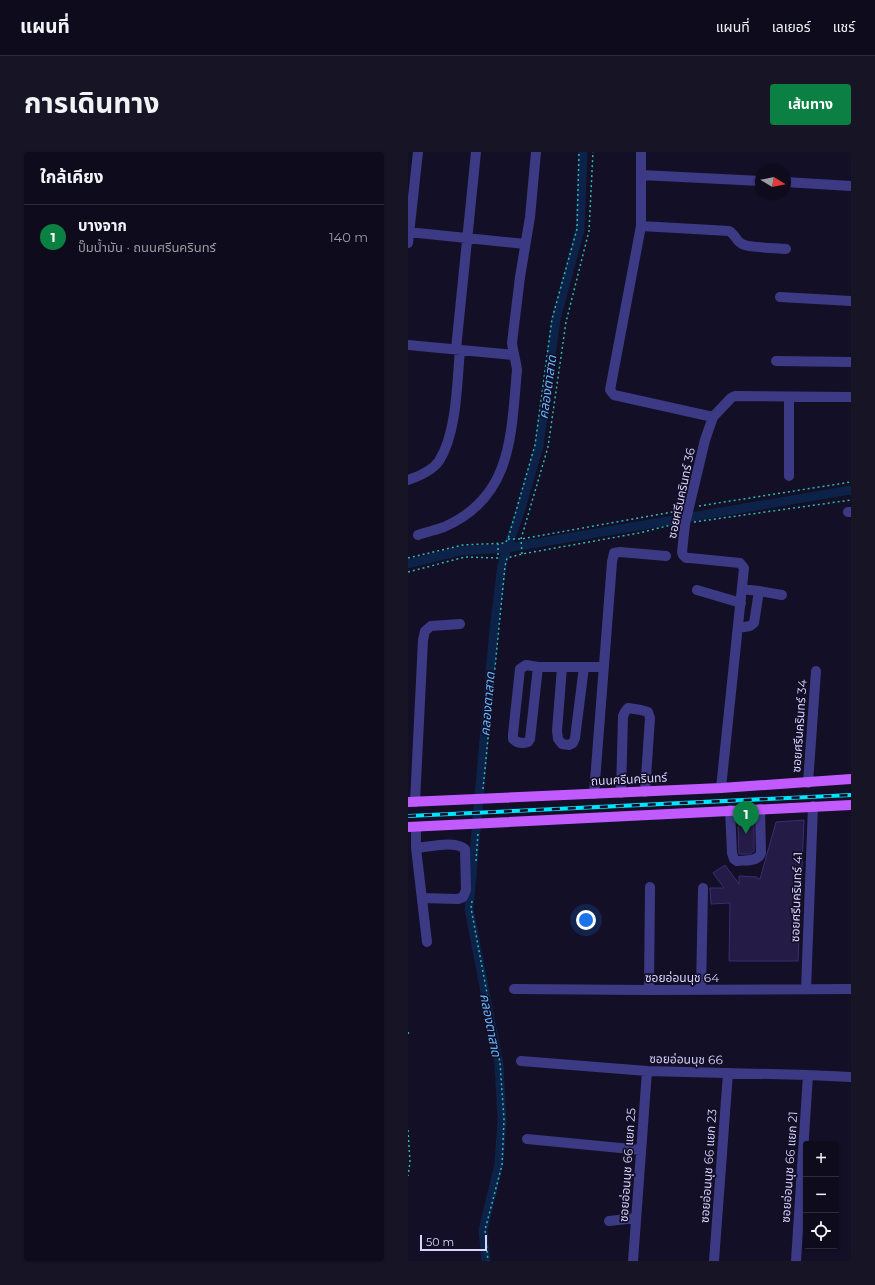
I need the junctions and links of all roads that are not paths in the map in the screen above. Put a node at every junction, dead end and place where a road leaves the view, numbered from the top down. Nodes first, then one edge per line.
1 (418, 152) edge
2 (476, 152) edge
3 (536, 152) edge
4 (641, 152) edge
5 (641, 175) junction
6 (755, 181) edge
7 (791, 182) edge
8 (851, 186) edge
9 (641, 226) junction
10 (409, 232) edge
11 (468, 238) junction
12 (408, 243) edge
13 (525, 244) junction
14 (786, 249) dead end
15 (780, 297) dead end
16 (851, 301) edge
17 (408, 344) edge
18 (458, 349) junction
19 (514, 355) junction
20 (776, 361) dead end
21 (851, 362) edge
22 (789, 397) junction
23 (851, 397) edge
24 (713, 417) junction
25 (788, 476) dead end
26 (408, 480) edge
27 (418, 535) dead end
28 (666, 556) dead end
29 (742, 589) junction
30 (697, 590) dead end
31 (759, 591) junction
32 (782, 595) dead end
33 (741, 603) junction
34 (460, 624) dead end
35 (738, 628) junction
36 (538, 667) junction
37 (562, 667) junction
38 (584, 667) junction
39 (604, 667) junction
40 (816, 671) dead end
41 (851, 780) edge
42 (808, 783) junction
43 (721, 788) junction
44 (645, 792) junction
45 (621, 793) junction
46 (594, 794) junction
47 (412, 802) edge
48 (851, 805) edge
49 (813, 806) junction
50 (760, 809) junction
51 (730, 810) junction
52 (412, 827) edge
53 (416, 848) junction
54 (650, 887) dead end
55 (703, 888) dead end
56 (422, 898) junction
57 (426, 942) dead end
58 (514, 989) dead end
59 (806, 989) junction
60 (851, 989) edge
61 (649, 990) junction
62 (702, 990) junction
63 (521, 1061) dead end
64 (647, 1071) junction
65 (728, 1073) junction
66 (808, 1075) junction
67 (851, 1077) edge
68 (527, 1139) dead end
69 (641, 1150) junction
70 (636, 1218) junction
71 (609, 1221) dead end
72 (633, 1261) edge
73 (714, 1261) edge
74 (796, 1261) edge

1 - 10 street
2 - 11 street
3 - 13 street
4 - 5 street
5 - 6 street
5 - 9 street
7 - 8 street
9 - 14 street
9 - 24 street
10 - 11 street
10 - 12 street
11 - 13 street
11 - 18 street
13 - 19 street
15 - 16 street
17 - 18 street
18 - 19 street
18 - 26 street
19 - 27 street
20 - 21 street
22 - 23 street, ซอยศรีนครินทร์ 36
22 - 24 street, ซอยศรีนครินทร์ 36
22 - 25 street
24 - 29 street, ซอยศรีนครินทร์ 36
28 - 39 street
29 - 31 street
29 - 33 street, ซอยศรีนครินทร์ 36
30 - 33 street
31 - 32 street
31 - 35 street
33 - 35 street, ซอยศรีนครินทร์ 36
34 - 47 street
35 - 43 street, ซอยศรีนครินทร์ 36
36 - 36 street
36 - 37 street
37 - 38 street
37 - 38 street
38 - 39 street
39 - 46 street
40 - 42 street, ซอยศรีนครินทร์ 34
41 - 42 main road, ถนนศรีนครินทร์
42 - 43 main road, ถนนศรีนครินทร์
43 - 44 main road, ถนนศรีนครินทร์
44 - 45 main road, ถนนศรีนครินทร์
44 - 45 street
45 - 46 main road, ถนนศรีนครินทร์
46 - 47 main road, ถนนศรีนครินทร์
48 - 49 main road
49 - 50 main road
49 - 59 street, ซอยศรีนครินทร์ 41
50 - 51 main road
50 - 51 street
51 - 52 main road
52 - 53 street
53 - 56 street
53 - 56 street
54 - 61 street
55 - 62 street
56 - 57 street
58 - 61 street, ซอยอ่อนนุช 64
59 - 60 street, ซอยอ่อนนุช 64
59 - 62 street, ซอยอ่อนนุช 64
61 - 62 street, ซอยอ่อนนุช 64
63 - 64 street, ซอยอ่อนนุช 66
64 - 65 street, ซอยอ่อนนุช 66
64 - 69 street, ซอยอ่อนนุช 66 แยก 25
65 - 66 street, ซอยอ่อนนุช 66
65 - 73 street, ซอยอ่อนนุช 66 แยก 23
66 - 67 street, ซอยอ่อนนุช 66
66 - 74 street, ซอยอ่อนนุช 66 แยก 21
68 - 69 street
69 - 70 street, ซอยอ่อนนุช 66 แยก 25
70 - 71 street
70 - 72 street, ซอยอ่อนนุช 66 แยก 25

